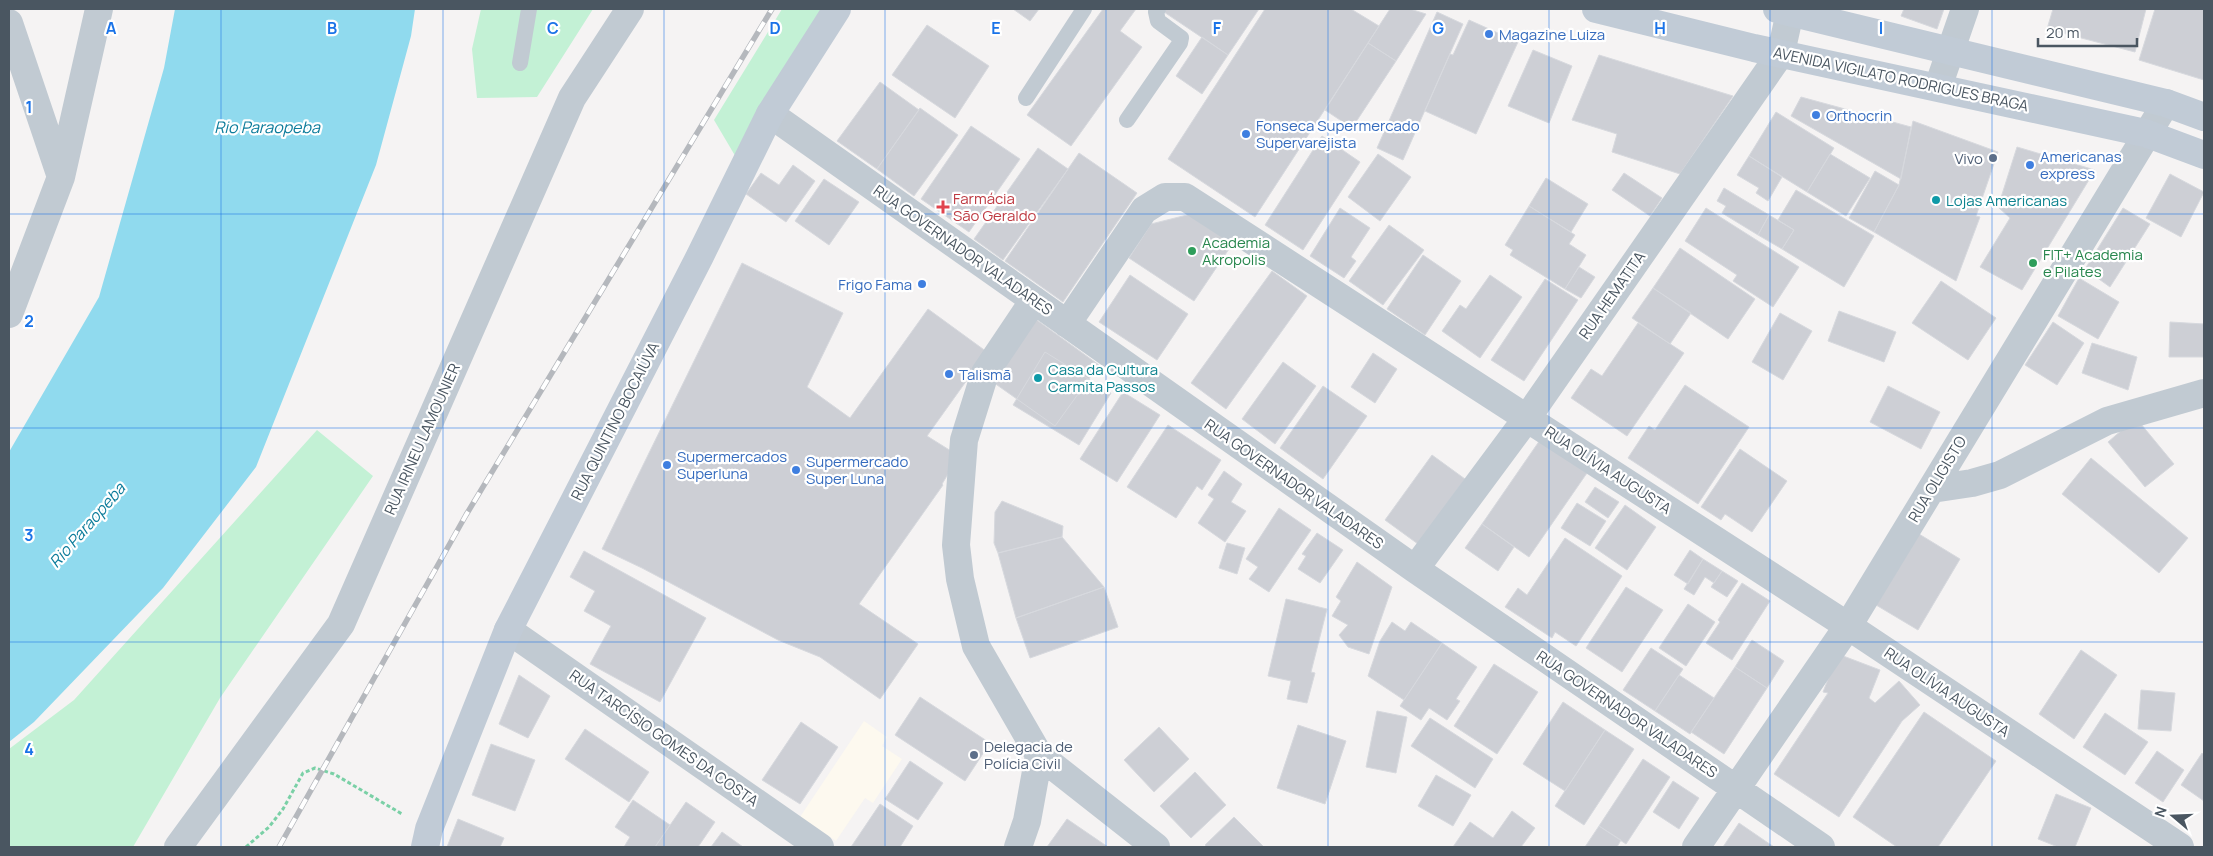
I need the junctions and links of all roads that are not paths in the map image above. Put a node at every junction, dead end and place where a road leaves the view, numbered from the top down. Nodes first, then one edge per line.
1 (99, 9) edge
2 (529, 9) edge
3 (630, 9) edge
4 (836, 9) edge
5 (1084, 9) edge
6 (1158, 9) edge
7 (1596, 9) edge
8 (1965, 9) edge
9 (1783, 10) edge
10 (9, 23) edge
11 (1949, 50) junction
12 (1781, 53) junction
13 (520, 63) dead end
14 (1938, 88) junction
15 (1026, 98) dead end
16 (2166, 103) junction
17 (770, 114) junction
18 (2204, 117) edge
19 (1128, 120) dead end
20 (2145, 133) junction
21 (2204, 155) edge
22 (61, 178) junction
23 (1034, 300) junction
24 (9, 314) edge
25 (1067, 324) junction
26 (2204, 393) edge
27 (1527, 418) junction
28 (1932, 489) junction
29 (1415, 569) junction
30 (1848, 626) junction
31 (508, 630) junction
32 (1039, 754) junction
33 (1736, 790) junction
34 (178, 847) edge
35 (425, 847) edge
36 (820, 847) edge
37 (1018, 847) edge
38 (1156, 847) edge
39 (1696, 847) edge
40 (1821, 847) edge
41 (2180, 847) edge

1 - 22 street
2 - 13 lane
3 - 34 street, RUA IRINEU LAMOUNIER
4 - 17 street, RUA QUINTINO BOCAIÚVA
5 - 15 lane
6 - 19 lane
7 - 12 street, AVENIDA VIGILATO RODRIGUES BRAGA
8 - 11 street
9 - 11 street
9 - 12 street, RUA HEMATITA
10 - 22 street
11 - 14 street
11 - 16 street
12 - 14 street, AVENIDA VIGILATO RODRIGUES BRAGA
12 - 27 street, RUA HEMATITA
14 - 20 street, AVENIDA VIGILATO RODRIGUES BRAGA
16 - 18 street
16 - 20 street, RUA OLIGISTO
17 - 23 street, RUA GOVERNADOR VALADARES
17 - 31 street, RUA QUINTINO BOCAIÚVA
20 - 21 street, AVENIDA VIGILATO RODRIGUES BRAGA
20 - 28 street, RUA OLIGISTO
22 - 24 street
23 - 25 street, RUA GOVERNADOR VALADARES
23 - 32 street
25 - 27 street, RUA OLÍVIA AUGUSTA
25 - 29 street, RUA GOVERNADOR VALADARES
26 - 28 street
27 - 29 street, RUA HEMATITA
27 - 30 street, RUA OLÍVIA AUGUSTA
28 - 30 street, RUA OLIGISTO
29 - 33 street, RUA GOVERNADOR VALADARES
30 - 33 street, RUA OLIGISTO
30 - 41 street, RUA OLÍVIA AUGUSTA
31 - 35 street, RUA QUINTINO BOCAIÚVA
31 - 36 street, RUA TARCÍSIO GOMES DA COSTA
32 - 37 street
32 - 38 street
33 - 39 street, RUA OLIGISTO
33 - 40 street, RUA GOVERNADOR VALADARES

